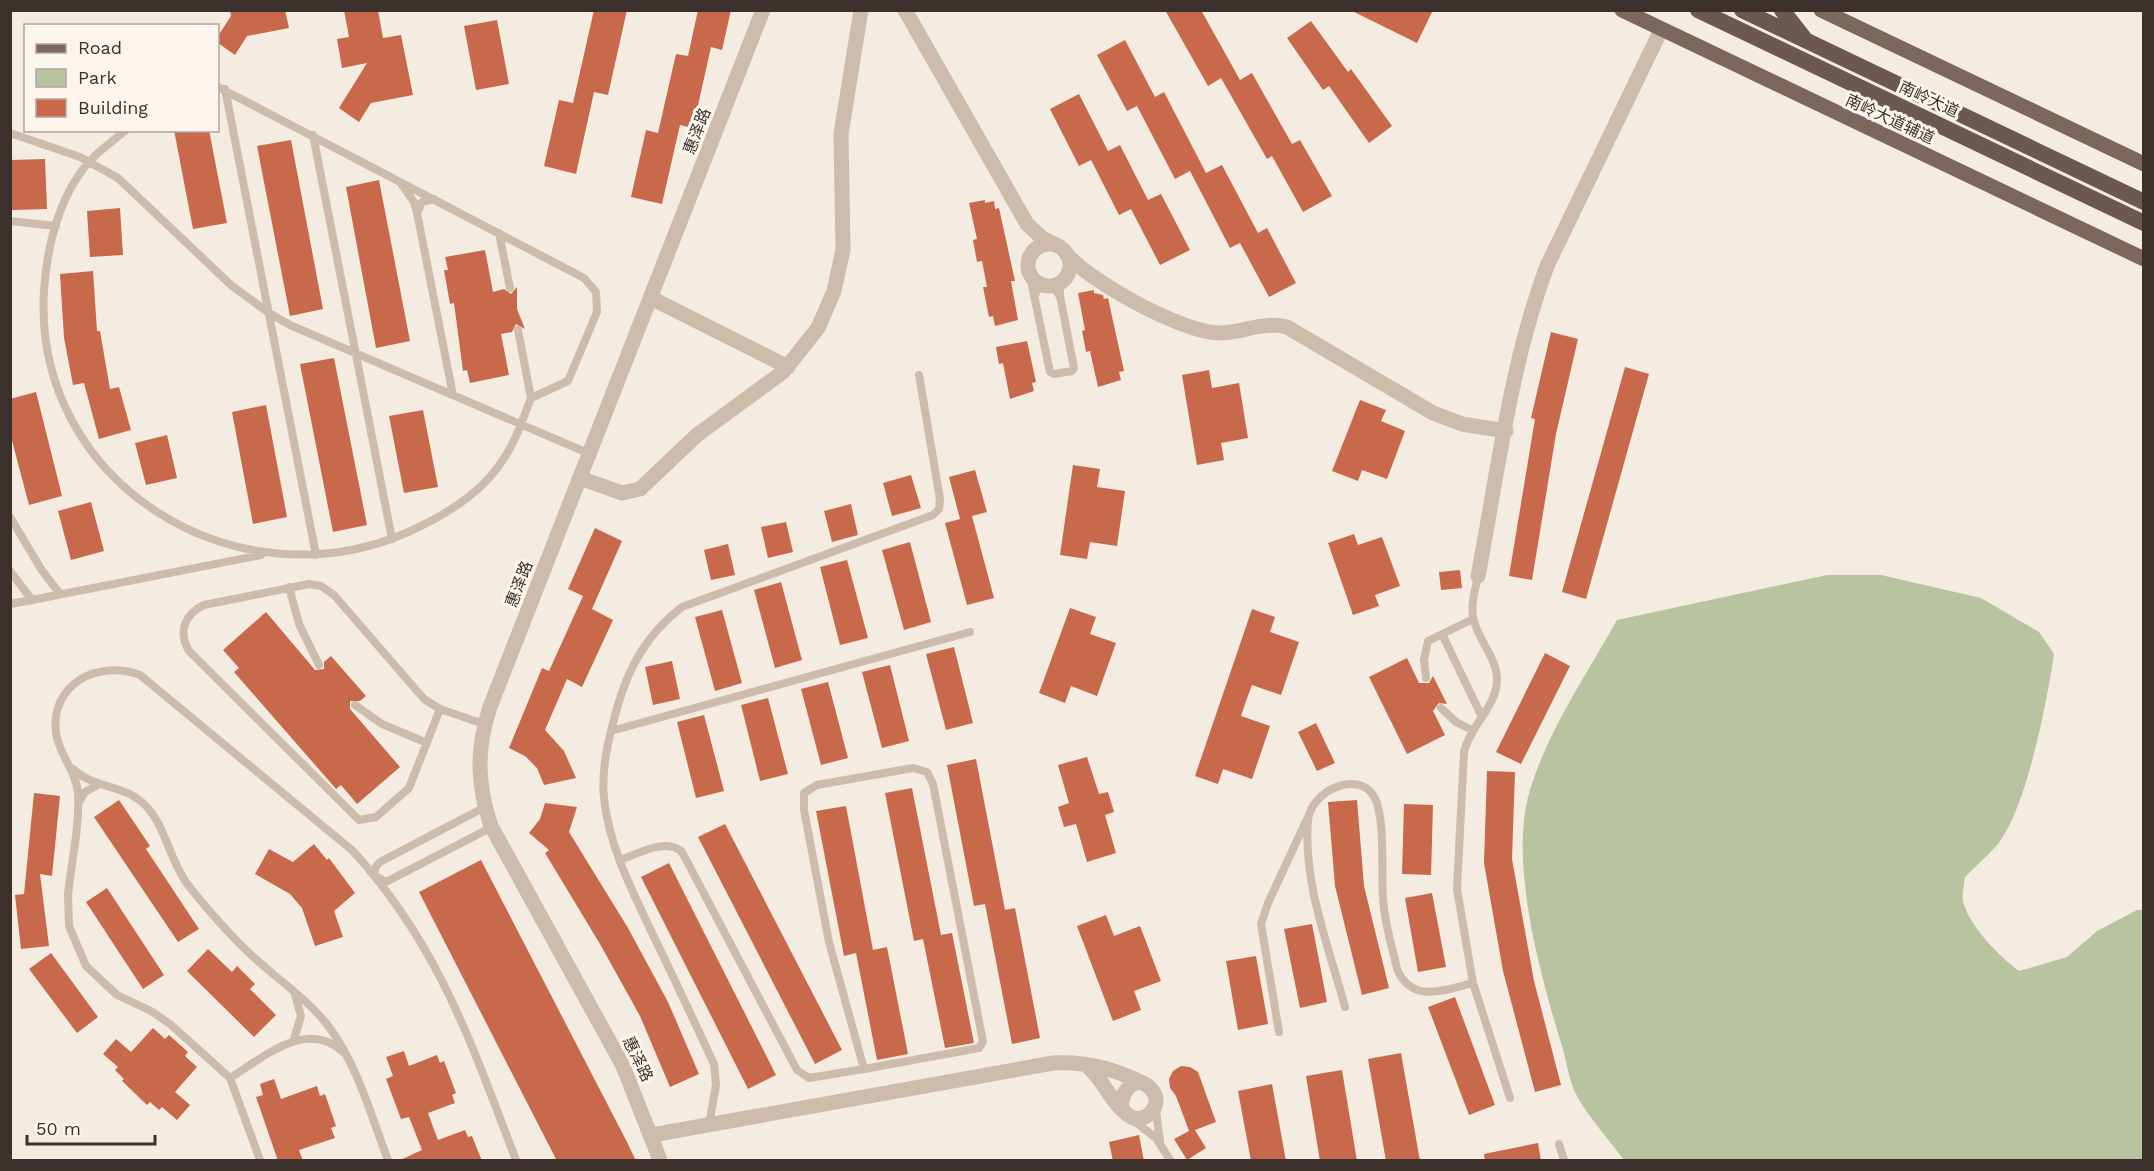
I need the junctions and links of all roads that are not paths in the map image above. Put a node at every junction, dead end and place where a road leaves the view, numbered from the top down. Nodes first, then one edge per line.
1 (763, 10) edge
2 (861, 10) edge
3 (905, 10) edge
4 (1622, 10) edge
5 (1698, 10) edge
6 (1742, 10) edge
7 (1782, 10) edge
8 (1821, 10) edge
9 (1661, 30) junction
10 (1807, 41) junction
11 (221, 88) edge
12 (124, 132) edge
13 (10, 133) edge
14 (314, 135) junction
15 (90, 160) junction
16 (2144, 164) edge
17 (394, 178) junction
18 (434, 199) junction
19 (2144, 202) edge
20 (417, 213) junction
21 (10, 221) edge
22 (2144, 223) edge
23 (1027, 224) junction
24 (56, 226) junction
25 (499, 234) junction
26 (1063, 250) junction
27 (2144, 260) edge
28 (1029, 265) junction
29 (1090, 276) junction
30 (1065, 278) junction
31 (1047, 286) junction
32 (510, 288) dead end
33 (1060, 296) junction
34 (651, 297) junction
35 (1035, 298) junction
36 (268, 313) junction
37 (518, 330) dead end
38 (356, 354) junction
39 (788, 367) junction
40 (919, 375) dead end
41 (453, 395) junction
42 (531, 398) junction
43 (520, 424) junction
44 (1506, 431) junction
45 (590, 454) junction
46 (580, 478) junction
47 (10, 517) edge
48 (392, 539) junction
49 (230, 546) junction
50 (290, 555) junction
51 (316, 555) junction
52 (229, 560) junction
53 (10, 570) edge
54 (1478, 576) joint
55 (289, 587) junction
56 (60, 594) junction
57 (32, 600) junction
58 (10, 604) edge
59 (1473, 619) junction
60 (970, 632) dead end
61 (1442, 634) junction
62 (320, 665) dead end
63 (1426, 678) dead end
64 (355, 705) dead end
65 (1441, 708) dead end
66 (440, 709) junction
67 (1481, 715) junction
68 (484, 724) junction
69 (1472, 730) junction
70 (611, 731) junction
71 (427, 743) junction
72 (68, 764) junction
73 (99, 785) junction
74 (78, 803) junction
75 (485, 807) junction
76 (1308, 818) junction
77 (492, 827) junction
78 (360, 858) junction
79 (620, 861) junction
80 (380, 862) junction
81 (378, 879) junction
82 (391, 880) junction
83 (388, 893) junction
84 (1473, 983) junction
85 (292, 990) junction
86 (1345, 1007) dead end
87 (1279, 1032) dead end
88 (294, 1039) junction
89 (347, 1056) junction
90 (1086, 1065) junction
91 (864, 1069) junction
92 (230, 1078) junction
93 (1143, 1083) junction
94 (1510, 1098) dead end
95 (1156, 1099) junction
96 (1125, 1112) junction
97 (709, 1125) junction
98 (652, 1135) junction
99 (1559, 1144) dead end
100 (1163, 1149) junction
101 (1170, 1160) edge
102 (260, 1161) edge
103 (388, 1161) edge
104 (516, 1161) edge
105 (660, 1161) edge
106 (1564, 1161) edge

1 - 34 street, 惠泽路
2 - 39 street
3 - 23 street
4 - 9 main road, 南岭大道辅道
5 - 22 highway, 南岭大道
6 - 10 highway, 南岭大道
7 - 10 highway
8 - 16 main road
9 - 27 main road, 南岭大道辅道
9 - 44 street
10 - 19 highway, 南岭大道
11 - 14 lane
11 - 36 lane
12 - 15 lane
13 - 15 lane
14 - 17 lane
14 - 38 lane
15 - 24 lane
15 - 36 lane
17 - 18 lane
17 - 20 lane
18 - 20 lane
18 - 25 lane
20 - 41 lane
21 - 24 lane
23 - 26 street
23 - 28 street
24 - 49 lane
25 - 32 lane
25 - 42 lane
26 - 28 street
26 - 29 street
26 - 30 street
28 - 31 street
28 - 35 lane
29 - 30 street
29 - 44 street
30 - 31 street
30 - 33 lane
31 - 33 lane
31 - 35 lane
33 - 35 lane
34 - 39 street
34 - 45 street, 惠泽路
36 - 38 lane
36 - 51 lane
37 - 42 lane
38 - 41 lane
38 - 48 lane
39 - 46 street
40 - 70 lane
41 - 43 lane
42 - 43 lane
43 - 45 lane
43 - 48 lane
44 - 54 street
45 - 46 street, 惠泽路
46 - 68 street, 惠泽路
47 - 56 lane
48 - 51 lane
49 - 50 lane
49 - 52 lane
50 - 51 lane
50 - 52 lane
52 - 56 lane
53 - 57 lane
54 - 59 lane
55 - 62 lane
55 - 66 lane
55 - 71 lane
56 - 57 lane
57 - 58 lane
59 - 61 lane
59 - 67 lane
60 - 70 lane
61 - 63 lane
61 - 67 lane
64 - 71 lane
65 - 69 lane
66 - 68 lane
66 - 71 lane
67 - 69 lane
68 - 75 street, 惠泽路
69 - 84 lane
70 - 79 lane
72 - 73 lane
72 - 74 lane
72 - 78 lane
73 - 74 lane
73 - 85 lane
74 - 92 lane
75 - 77 street, 惠泽路
75 - 80 lane
76 - 84 lane
76 - 86 lane
76 - 87 lane
77 - 82 lane
77 - 98 street, 惠泽路
78 - 80 lane
78 - 81 lane
79 - 91 lane
79 - 97 lane
80 - 81 lane
81 - 82 lane
81 - 83 lane
82 - 83 lane
83 - 104 lane
84 - 94 lane
85 - 88 lane
85 - 89 lane
88 - 89 lane
88 - 92 lane
89 - 103 lane
90 - 93 street
90 - 96 street
90 - 97 street
91 - 91 lane
92 - 102 lane
93 - 95 street
93 - 96 street
95 - 96 street
95 - 100 lane
96 - 100 lane
97 - 98 street
98 - 105 street, 惠泽路
99 - 106 lane
100 - 101 lane

